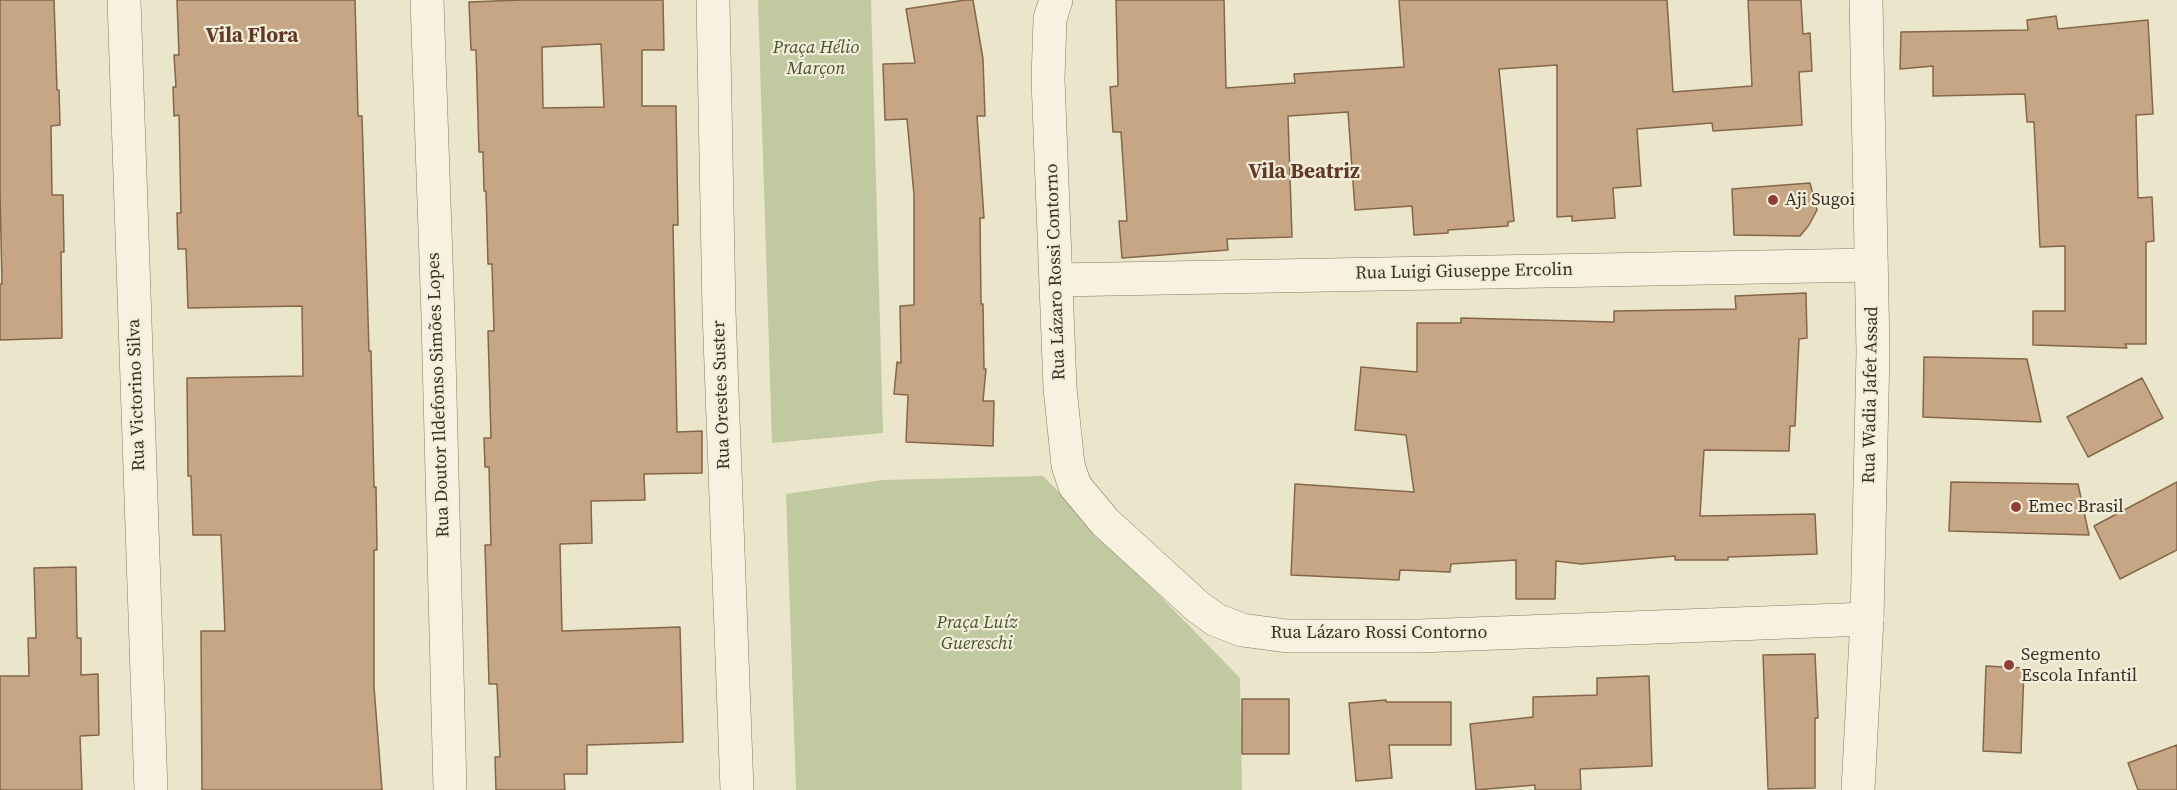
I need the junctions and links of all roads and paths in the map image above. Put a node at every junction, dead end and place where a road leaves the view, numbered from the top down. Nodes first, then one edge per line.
1 (124, 0) edge
2 (427, 0) edge
3 (713, 0) edge
4 (1056, 0) edge
5 (1866, 0) edge
6 (1871, 265) junction
7 (1057, 280) junction
8 (1867, 619) junction
9 (151, 790) edge
10 (450, 790) edge
11 (737, 790) edge
12 (1858, 790) edge

1 - 9 street, Rua Victorino Silva
2 - 10 street, Rua Doutor Ildefonso Simões Lopes
3 - 11 street, Rua Orestes Suster
4 - 7 street, Rua Lázaro Rossi Contorno
5 - 6 street, Rua Wadia Jafet Assad
6 - 7 street, Rua Luigi Giuseppe Ercolin
6 - 8 street, Rua Wadia Jafet Assad
7 - 8 street, Rua Lázaro Rossi Contorno
8 - 12 street, Rua Wadia Jafet Assad

